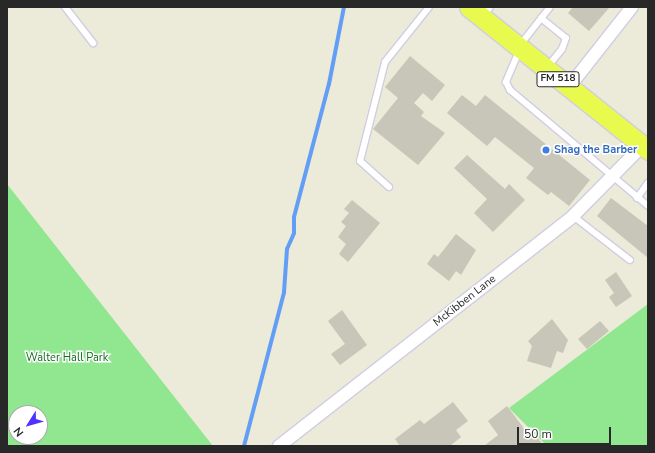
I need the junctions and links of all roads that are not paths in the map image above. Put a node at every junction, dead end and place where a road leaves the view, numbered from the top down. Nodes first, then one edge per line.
1 (65, 7) edge
2 (429, 7) edge
3 (550, 7) edge
4 (632, 7) edge
5 (481, 11) edge
6 (541, 18) junction
7 (93, 43) dead end
8 (519, 48) junction
9 (546, 69) junction
10 (569, 87) junction
11 (645, 148) edge
12 (612, 177) junction
13 (648, 183) edge
14 (388, 186) dead end
15 (637, 198) junction
16 (648, 206) edge
17 (573, 216) junction
18 (630, 260) dead end
19 (279, 446) edge

1 - 7 lane
2 - 14 lane
3 - 6 lane
4 - 10 street
5 - 8 main road, FM 518
6 - 8 lane
6 - 9 lane
8 - 9 main road, FM 518
8 - 12 lane
9 - 10 main road, FM 518
10 - 11 main road, FM 518
11 - 12 street, McKibben Lane
12 - 15 lane
12 - 17 street, McKibben Lane
13 - 15 lane
15 - 16 lane
17 - 18 lane
17 - 19 street, McKibben Lane

